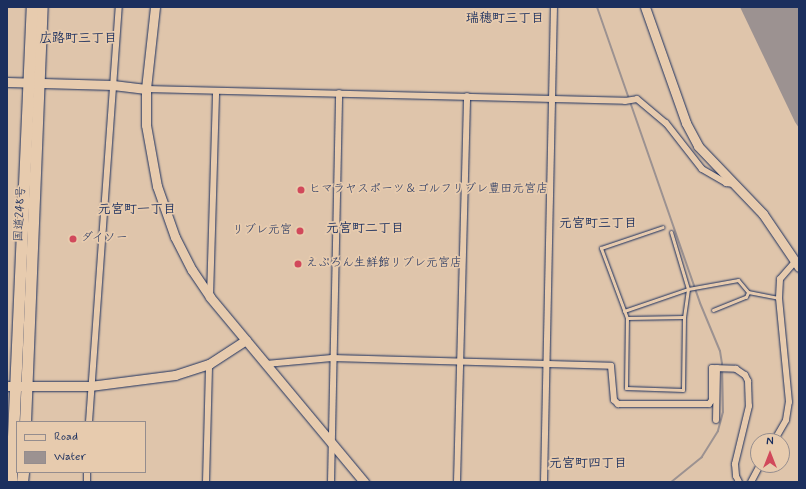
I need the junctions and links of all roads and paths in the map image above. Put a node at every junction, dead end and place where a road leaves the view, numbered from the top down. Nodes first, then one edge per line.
1 (32, 7) edge
2 (42, 7) edge
3 (119, 7) edge
4 (155, 7) edge
5 (554, 7) edge
6 (645, 7) edge
7 (7, 82) edge
8 (34, 82) junction
9 (113, 85) junction
10 (146, 89) junction
11 (216, 92) junction
12 (339, 93) junction
13 (467, 96) junction
14 (552, 98) junction
15 (734, 184) junction
16 (663, 228) dead end
17 (671, 232) dead end
18 (797, 264) edge
19 (688, 289) junction
20 (748, 292) junction
21 (210, 297) junction
22 (779, 298) junction
23 (713, 310) dead end
24 (624, 311) junction
25 (684, 317) junction
26 (627, 318) junction
27 (246, 340) junction
28 (332, 358) junction
29 (460, 361) junction
30 (209, 364) junction
31 (266, 364) junction
32 (546, 364) junction
33 (717, 368) junction
34 (11, 386) edge
35 (26, 386) junction
36 (90, 386) junction
37 (716, 420) dead end
38 (25, 421) edge
39 (89, 421) edge
40 (779, 433) edge
41 (331, 443) junction
42 (756, 473) edge
43 (11, 482) edge
44 (206, 482) edge
45 (331, 482) edge
46 (364, 482) edge
47 (457, 482) edge
48 (544, 482) edge
49 (739, 482) edge
50 (751, 482) edge

1 - 8 highway, 国道248号
2 - 8 highway, 国道248号
3 - 9 street
4 - 10 street
5 - 14 street
6 - 15 street
7 - 8 street
8 - 9 street
8 - 34 highway, 国道248号
8 - 35 highway, 国道248号
9 - 10 street
9 - 36 street
10 - 11 street
10 - 21 street
11 - 12 street
11 - 21 street
12 - 13 street
12 - 28 street
13 - 14 street
13 - 29 street
14 - 15 street
14 - 32 street
15 - 18 street
16 - 24 lane
17 - 19 lane
18 - 22 street
19 - 20 lane
19 - 24 lane
19 - 25 lane
20 - 22 lane
20 - 23 lane
21 - 27 street
22 - 40 street
24 - 26 lane
25 - 26 lane
25 - 26 lane
27 - 30 street
27 - 31 street
28 - 29 street
28 - 31 street
28 - 41 street
29 - 32 street
29 - 47 street
30 - 36 street
30 - 44 street
31 - 41 street
32 - 33 street
32 - 48 street
33 - 37 street
33 - 49 street
34 - 35 street
34 - 43 highway, 国道248号
35 - 36 street
35 - 38 highway, 国道248号
36 - 39 street
41 - 45 street
41 - 46 street
42 - 50 street

